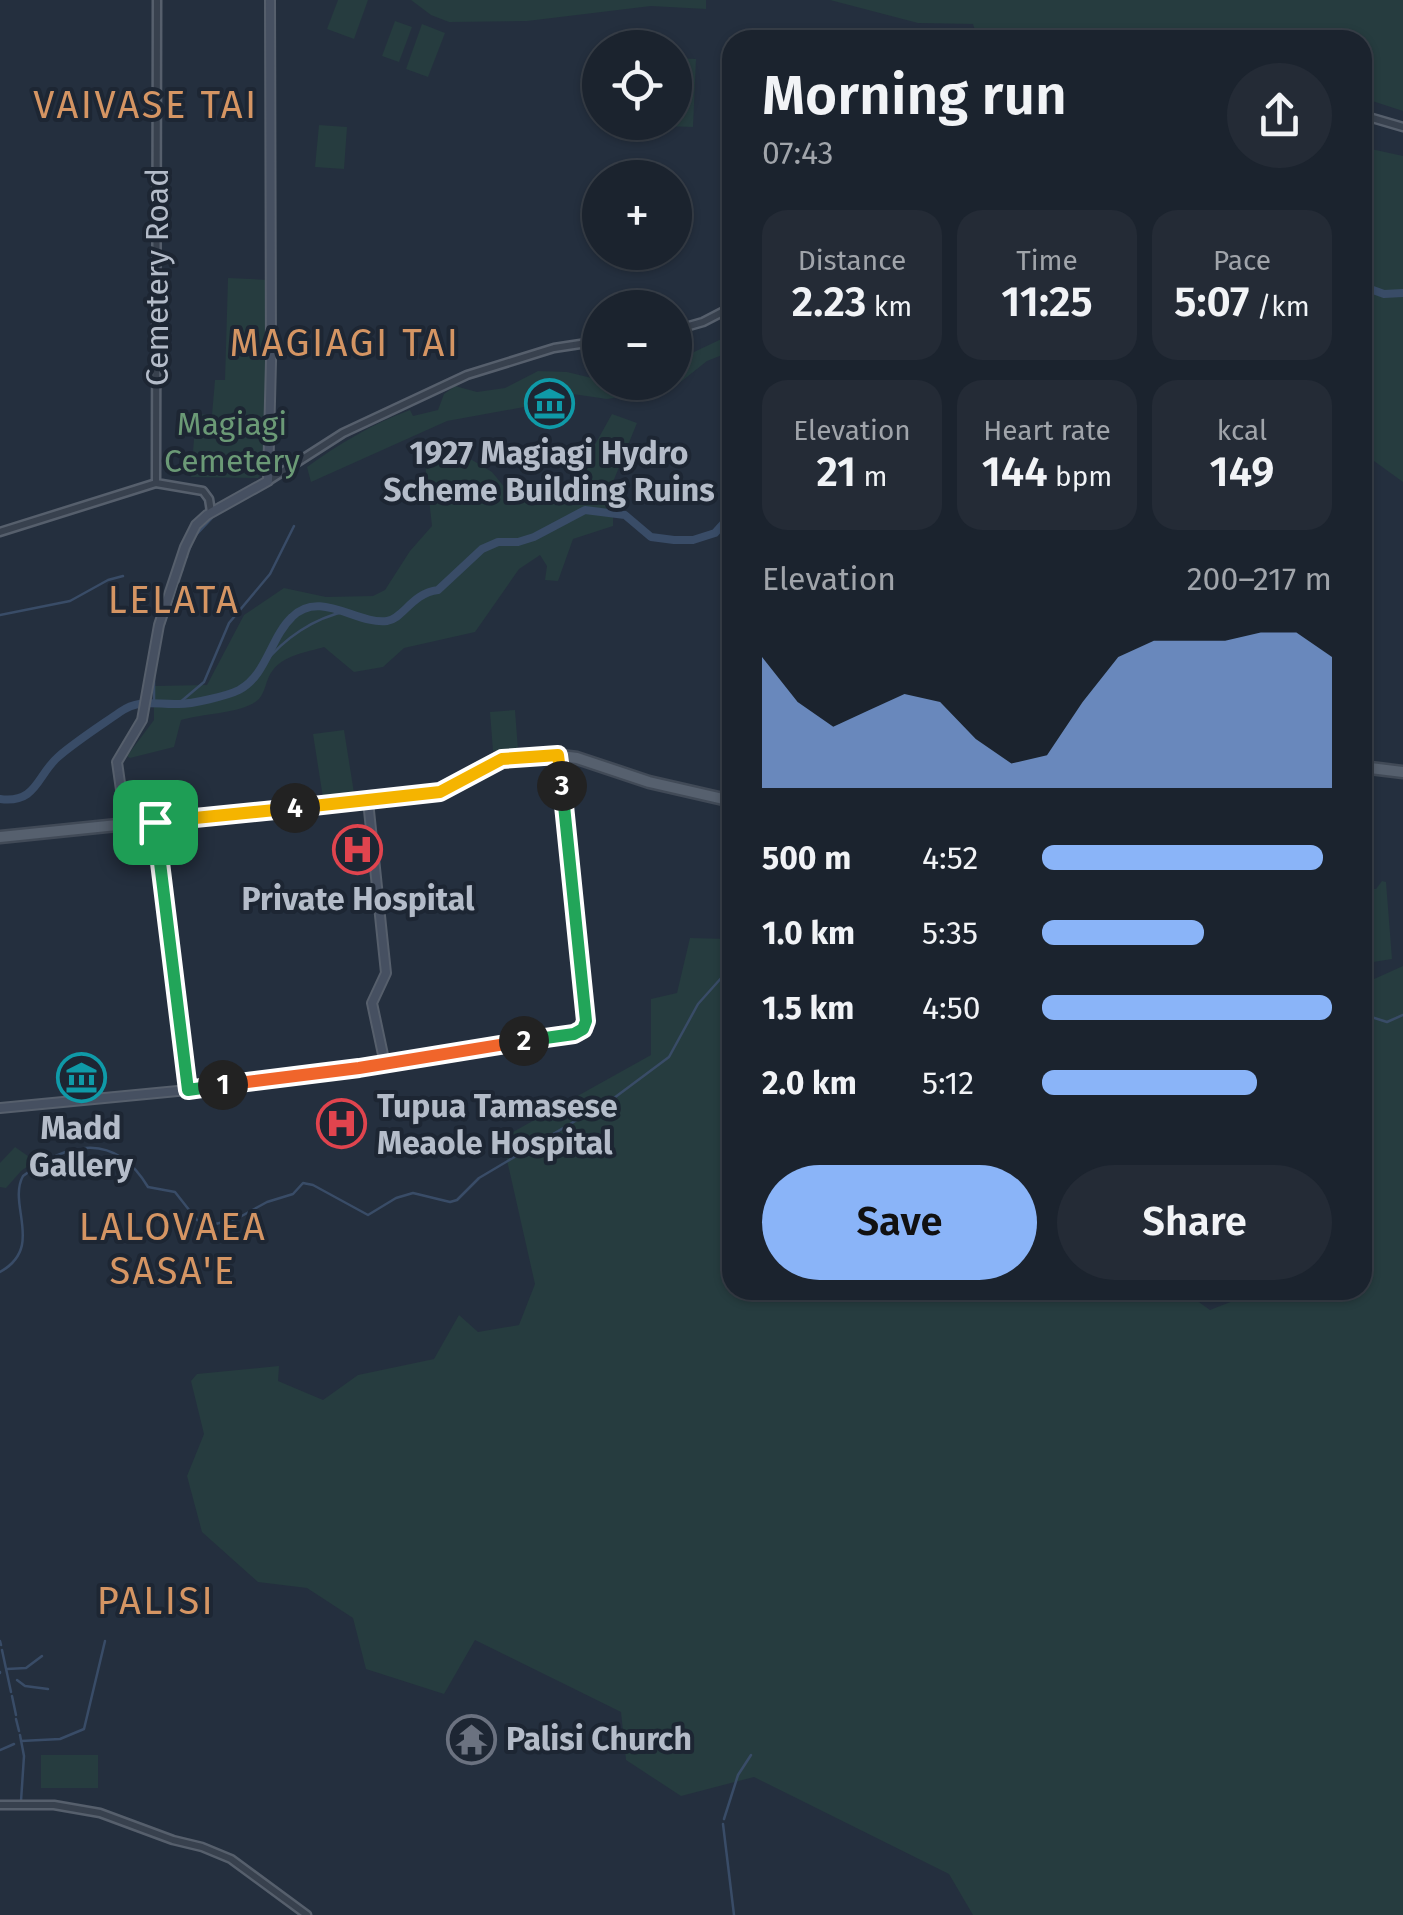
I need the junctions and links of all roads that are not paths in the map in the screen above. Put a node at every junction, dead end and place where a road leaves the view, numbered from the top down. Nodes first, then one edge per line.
1 (158, 0) edge
2 (270, 0) edge
3 (1372, 118) edge
4 (1403, 126) edge
5 (722, 312) edge
6 (692, 325) edge
7 (582, 344) edge
8 (268, 480) junction
9 (156, 483) junction
10 (211, 512) junction
11 (0, 532) edge
12 (558, 755) junction
13 (1372, 766) edge
14 (1403, 772) edge
15 (722, 798) edge
16 (368, 801) junction
17 (155, 822) junction
18 (126, 825) junction
19 (0, 837) edge
20 (384, 1064) junction
21 (188, 1090) junction
22 (0, 1108) edge
23 (0, 1805) edge
24 (307, 1915) edge

1 - 9 street, Cemetery Road
2 - 8 main road
3 - 4 street
5 - 6 street
7 - 8 street
8 - 10 main road
9 - 10 street
9 - 11 street
10 - 18 main road
12 - 15 main road
12 - 16 main road
12 - 20 main road
13 - 14 main road
16 - 17 main road
16 - 20 main road
17 - 18 main road
17 - 21 main road
18 - 19 main road
20 - 21 main road
21 - 22 main road
23 - 24 street

